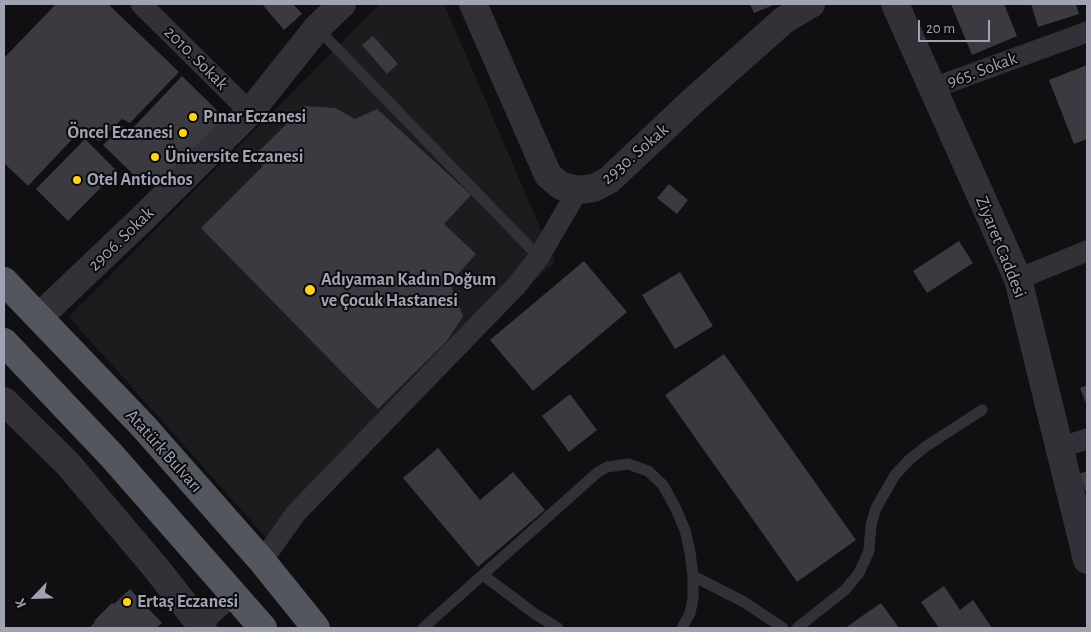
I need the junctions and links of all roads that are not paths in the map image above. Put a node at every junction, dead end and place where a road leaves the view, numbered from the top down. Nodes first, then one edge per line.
1 (141, 4) edge
2 (342, 4) edge
3 (473, 4) edge
4 (810, 4) edge
5 (895, 4) edge
6 (317, 28) junction
7 (1087, 32) edge
8 (933, 88) junction
9 (250, 112) junction
10 (578, 190) junction
11 (1087, 251) edge
12 (539, 257) junction
13 (1018, 279) junction
14 (4, 281) edge
15 (39, 317) junction
16 (4, 342) edge
17 (4, 401) edge
18 (982, 410) dead end
19 (1087, 439) edge
20 (1059, 448) junction
21 (1087, 560) edge
22 (262, 561) junction
23 (482, 575) junction
24 (693, 576) junction
25 (234, 594) junction
26 (200, 627) edge
27 (263, 628) edge
28 (316, 628) edge
29 (423, 628) edge
30 (558, 628) edge
31 (682, 628) edge
32 (783, 628) edge
33 (797, 628) edge

1 - 9 street, 2010. Sokak
2 - 6 street, 2906. Sokak
3 - 10 street, 2930. Sokak
4 - 10 street, 2930. Sokak
5 - 8 street, Ziyaret Caddesi
6 - 9 street, 2906. Sokak
6 - 12 lane
7 - 8 street, 965. Sokak
8 - 13 street, Ziyaret Caddesi
9 - 15 street, 2906. Sokak
10 - 12 street
11 - 13 street
12 - 22 street
13 - 20 street, Ziyaret Caddesi
14 - 15 highway, Atatürk Bulvarı
15 - 22 highway, Atatürk Bulvarı
16 - 25 highway
17 - 26 street
18 - 33 lane
19 - 20 street
20 - 21 street, Ziyaret Caddesi
22 - 28 highway, Atatürk Bulvarı
23 - 24 lane
23 - 29 lane
23 - 30 lane
24 - 31 lane
24 - 32 lane
25 - 26 street
25 - 27 highway

